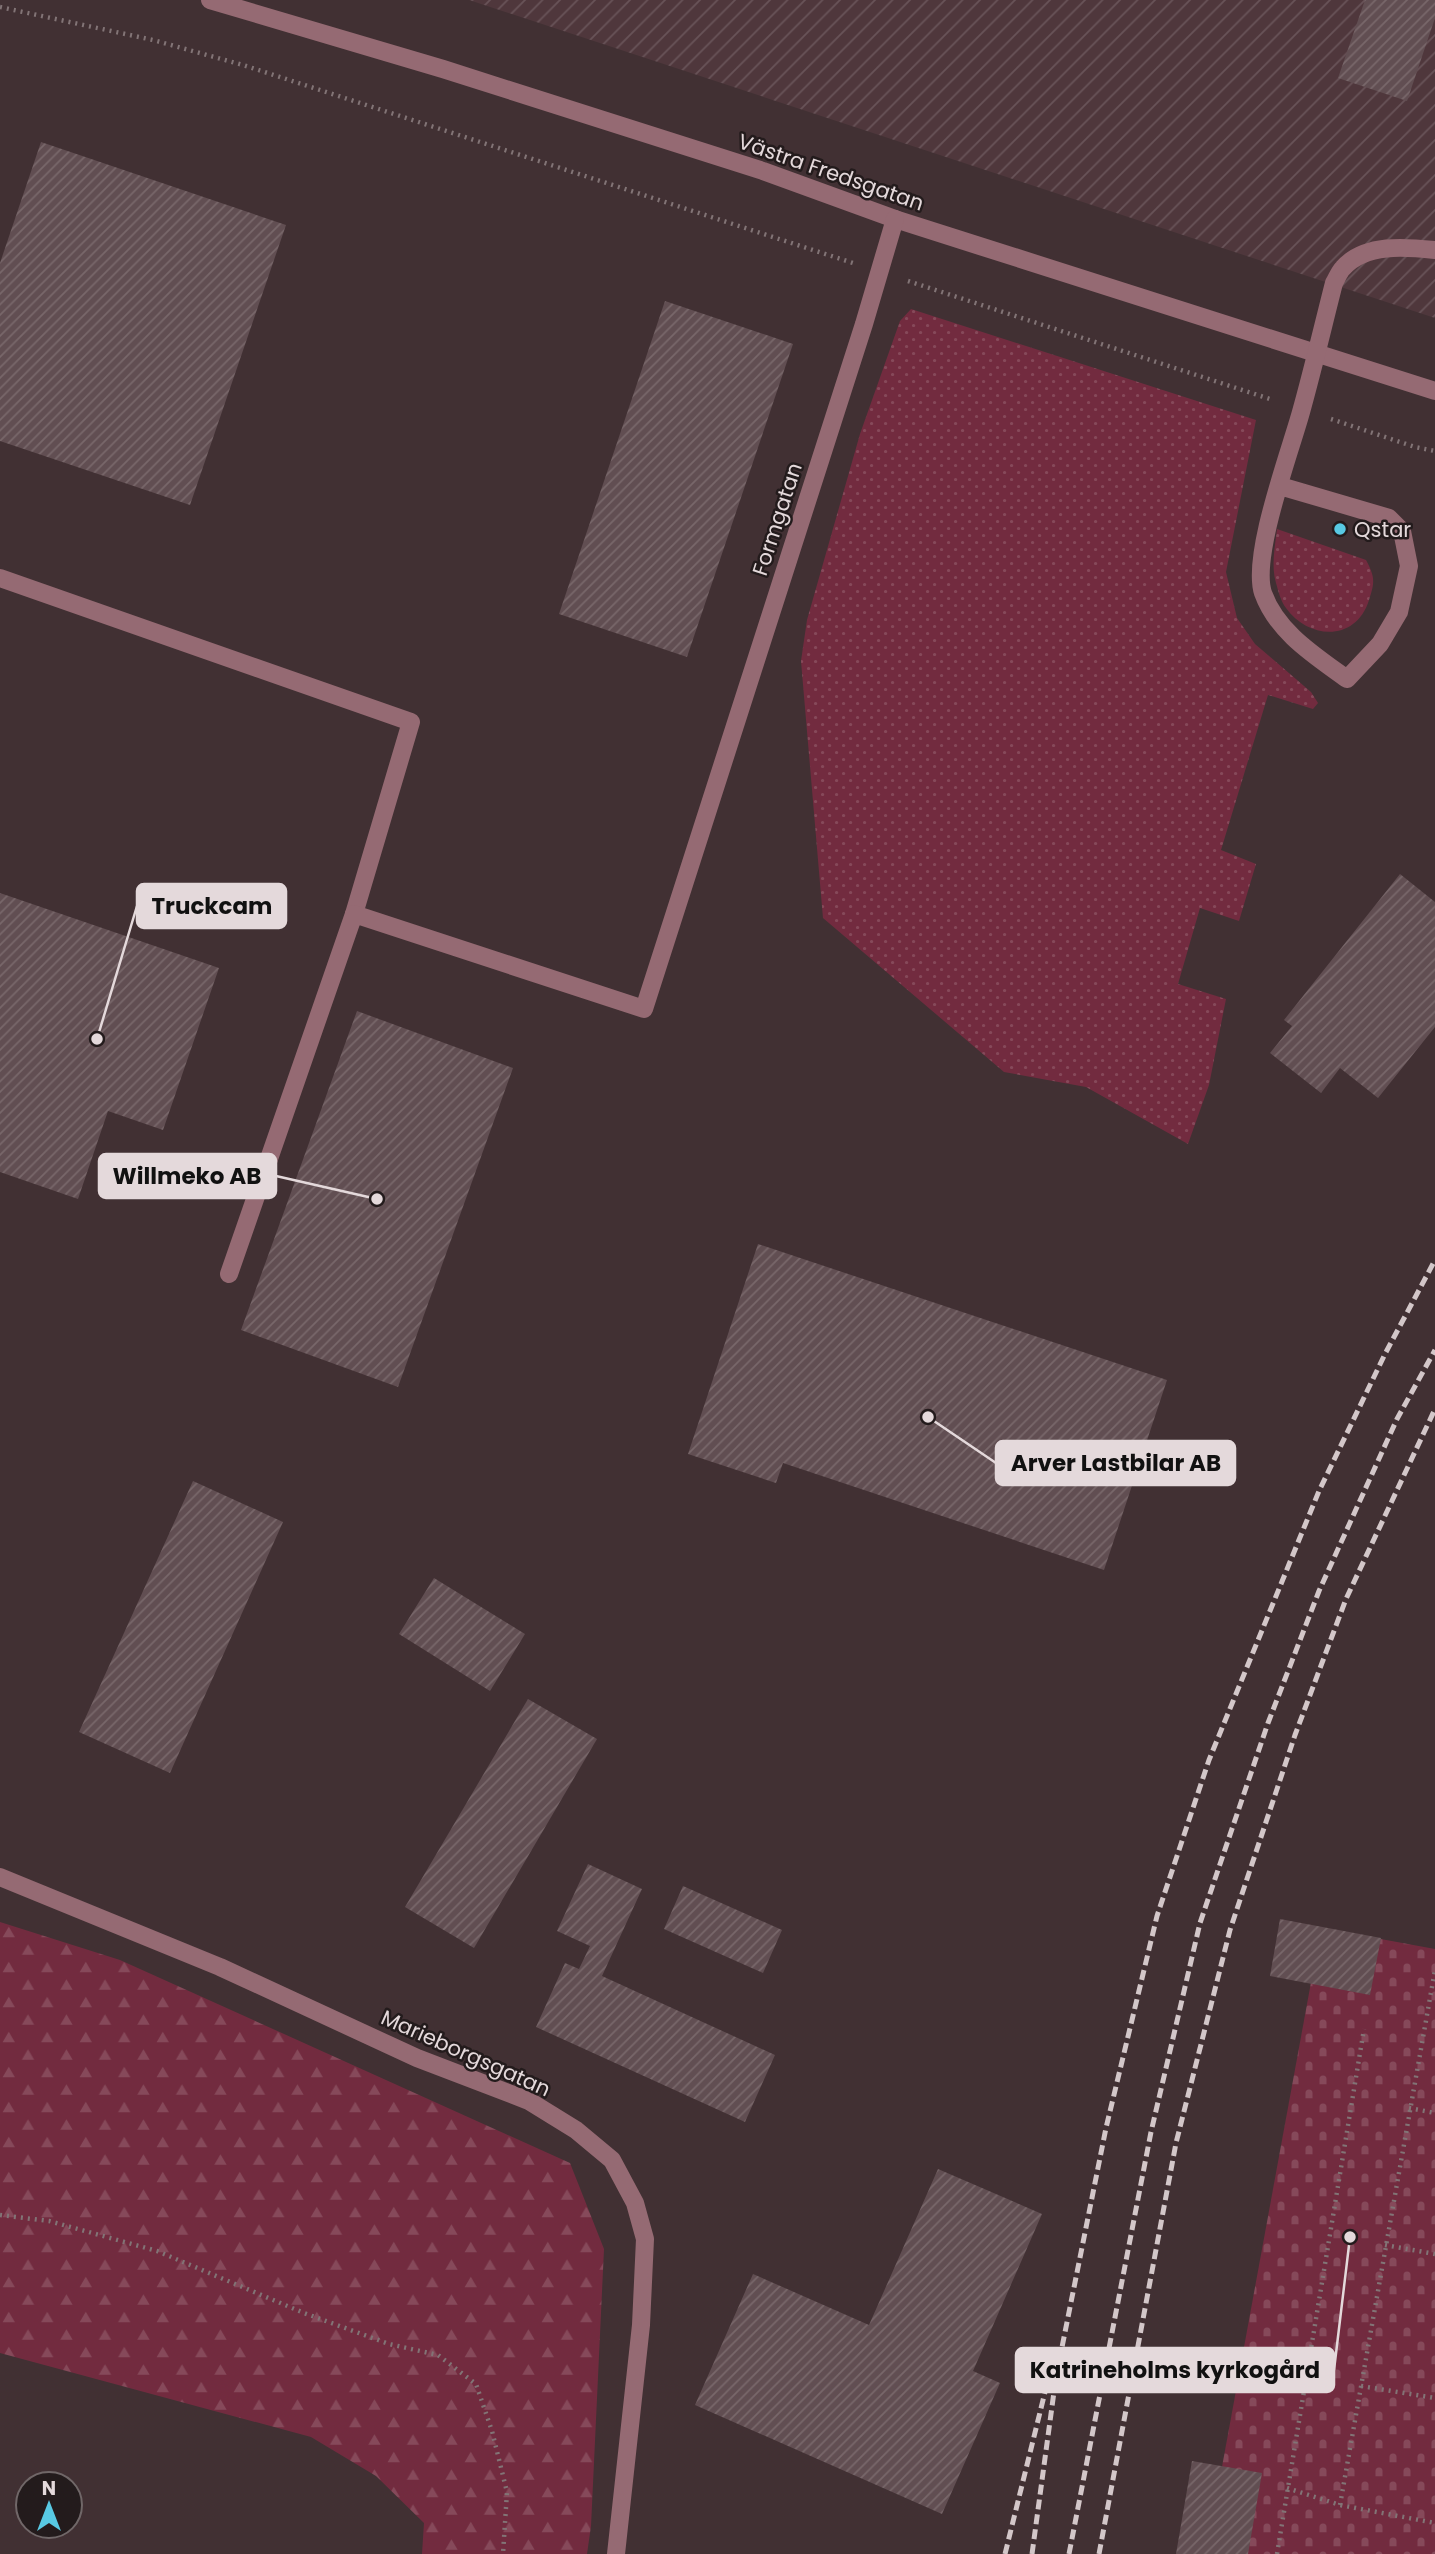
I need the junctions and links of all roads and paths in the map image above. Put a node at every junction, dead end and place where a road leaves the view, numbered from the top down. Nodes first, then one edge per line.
1 (211, 0) edge
2 (0, 7) edge
3 (895, 219) junction
4 (1435, 250) edge
5 (879, 272) junction
6 (1315, 353) junction
7 (1435, 391) edge
8 (1302, 410) junction
9 (1435, 451) edge
10 (1280, 486) junction
11 (0, 578) edge
12 (354, 914) junction
13 (229, 1274) dead end
14 (0, 1877) edge
15 (1435, 1970) edge
16 (1364, 2029) dead end
17 (1409, 2108) junction
18 (1435, 2113) edge
19 (0, 2215) edge
20 (1385, 2245) junction
21 (1435, 2254) edge
22 (1361, 2386) junction
23 (1435, 2398) edge
24 (1287, 2488) junction
25 (1340, 2505) junction
26 (1435, 2523) edge
27 (503, 2554) edge
28 (616, 2554) edge
29 (1277, 2554) edge

1 - 3 street, Västra Fredsgatan
2 - 5 path
3 - 5 street, Formgatan
3 - 6 street, Västra Fredsgatan
4 - 6 street
5 - 8 path
5 - 12 street, Formgatan
6 - 7 street, Västra Fredsgatan
6 - 8 street
8 - 9 path
8 - 10 street
10 - 10 street
11 - 12 street
12 - 13 street
14 - 28 street, Marieborgsgatan
15 - 17 path
16 - 24 path
17 - 18 path
17 - 20 path
19 - 27 path
20 - 21 path
20 - 22 path
22 - 23 path
22 - 25 path
24 - 25 path
24 - 29 path
25 - 26 path

